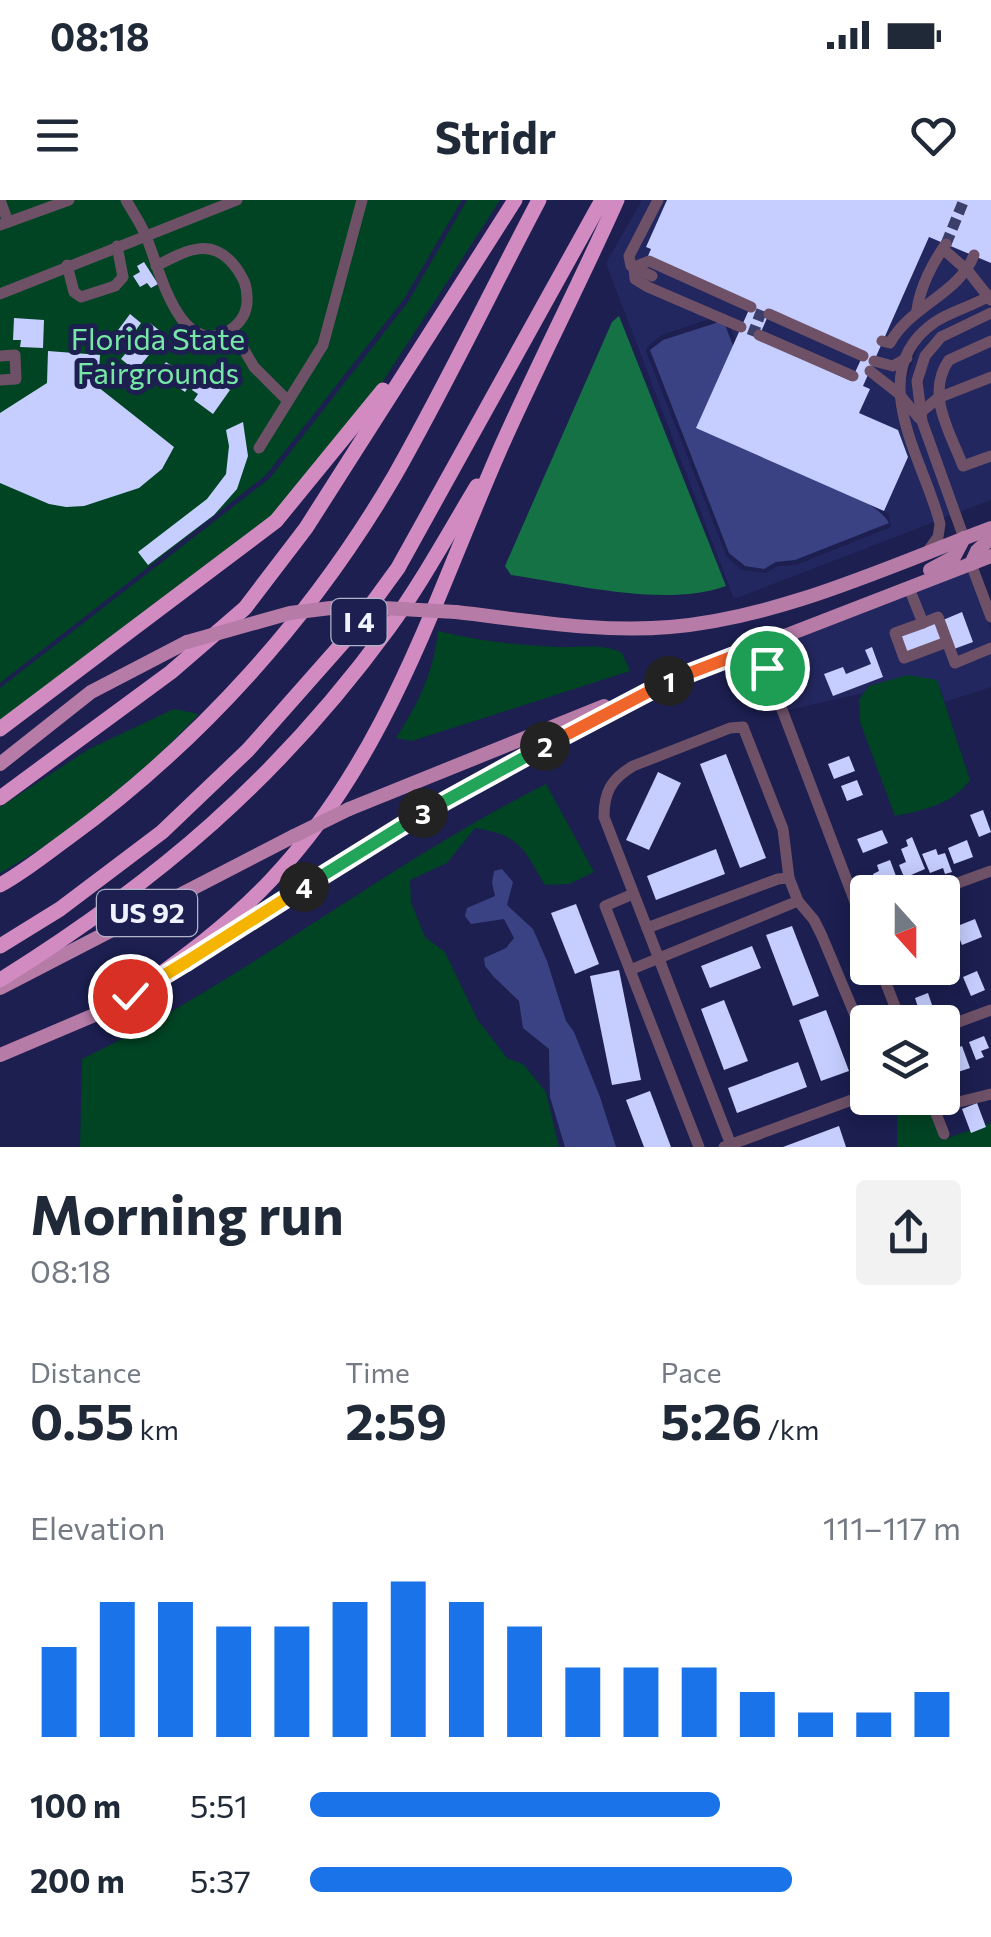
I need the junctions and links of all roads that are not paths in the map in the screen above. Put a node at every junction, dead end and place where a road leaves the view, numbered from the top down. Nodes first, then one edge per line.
1 (0, 200) edge
2 (69, 200) edge
3 (126, 200) edge
4 (237, 200) edge
5 (362, 200) edge
6 (514, 200) edge
7 (539, 200) edge
8 (602, 200) edge
9 (617, 200) edge
10 (658, 200) edge
11 (4, 223) edge
12 (146, 235) junction
13 (117, 246) junction
14 (974, 256) dead end
15 (67, 265) junction
16 (156, 266) junction
17 (634, 267) junction
18 (968, 271) junction
19 (652, 276) dead end
20 (0, 294) edge
21 (990, 297) edge
22 (750, 307) dead end
23 (918, 310) junction
24 (769, 314) dead end
25 (991, 314) edge
26 (438, 320) junction
27 (232, 328) junction
28 (741, 328) dead end
29 (759, 336) dead end
30 (882, 341) dead end
31 (991, 341) edge
32 (0, 356) edge
33 (907, 358) junction
34 (871, 371) junction
35 (991, 377) edge
36 (0, 380) edge
37 (898, 393) junction
38 (938, 398) junction
39 (287, 400) junction
40 (921, 417) junction
41 (501, 447) junction
42 (259, 448) dead end
43 (991, 456) edge
44 (929, 490) junction
45 (948, 493) junction
46 (991, 528) edge
47 (964, 538) junction
48 (991, 538) edge
49 (928, 551) junction
50 (991, 556) edge
51 (971, 564) junction
52 (909, 588) junction
53 (862, 606) junction
54 (991, 617) edge
55 (923, 622) junction
56 (773, 641) junction
57 (947, 642) junction
58 (991, 648) edge
59 (667, 682) junction
60 (0, 729) edge
61 (0, 760) edge
62 (0, 798) edge
63 (991, 871) edge
64 (789, 878) junction
65 (850, 882) edge
66 (960, 882) edge
67 (0, 886) edge
68 (633, 894) junction
69 (798, 902) junction
70 (647, 928) junction
71 (0, 946) edge
72 (658, 959) junction
73 (630, 970) junction
74 (0, 980) edge
75 (0, 988) edge
76 (130, 996) junction
77 (851, 1005) edge
78 (991, 1010) edge
79 (960, 1021) edge
80 (0, 1055) edge
81 (991, 1094) edge
82 (960, 1099) edge
83 (850, 1101) edge
84 (937, 1115) edge
85 (944, 1134) dead end
86 (732, 1145) edge
87 (699, 1147) edge

1 - 11 street
2 - 11 street
3 - 12 street
4 - 12 street
5 - 39 street
6 - 26 highway
7 - 67 highway, I 4
8 - 71 highway, I 4
9 - 41 highway
10 - 17 street
12 - 13 street
12 - 16 street
13 - 15 street
13 - 15 street
14 - 18 street
15 - 20 street
16 - 27 street
16 - 27 street
17 - 19 street
17 - 22 street
17 - 28 street
18 - 21 street
18 - 23 street
18 - 23 street
21 - 33 street
23 - 30 street
24 - 34 street
25 - 40 street
26 - 60 highway
26 - 62 highway
27 - 39 street
29 - 34 street
31 - 38 street
32 - 36 street
33 - 34 street
33 - 37 street
34 - 37 street
35 - 38 street
37 - 40 street
37 - 44 street
38 - 40 street
38 - 43 street
39 - 42 street
40 - 45 street
41 - 74 highway
41 - 76 highway
44 - 45 street
44 - 49 street
45 - 47 street
46 - 47 main road
47 - 49 main road
47 - 53 main road
48 - 51 main road
49 - 61 main road, bridge
50 - 51 main road, US 92
51 - 52 main road, US 92
51 - 54 street
52 - 53 main road, US 92
52 - 55 street
53 - 56 main road, US 92
55 - 57 street
55 - 57 street
56 - 59 main road, US 92
56 - 65 street
57 - 58 street
59 - 75 main road, US 92, bridge
59 - 76 main road
63 - 66 street
64 - 68 street
64 - 69 street
64 - 70 street
68 - 70 street
68 - 73 street
69 - 72 street
69 - 77 street
70 - 72 street
72 - 73 street
72 - 86 street
73 - 87 street
76 - 80 main road
78 - 79 street
81 - 82 street
83 - 86 street
84 - 85 street

